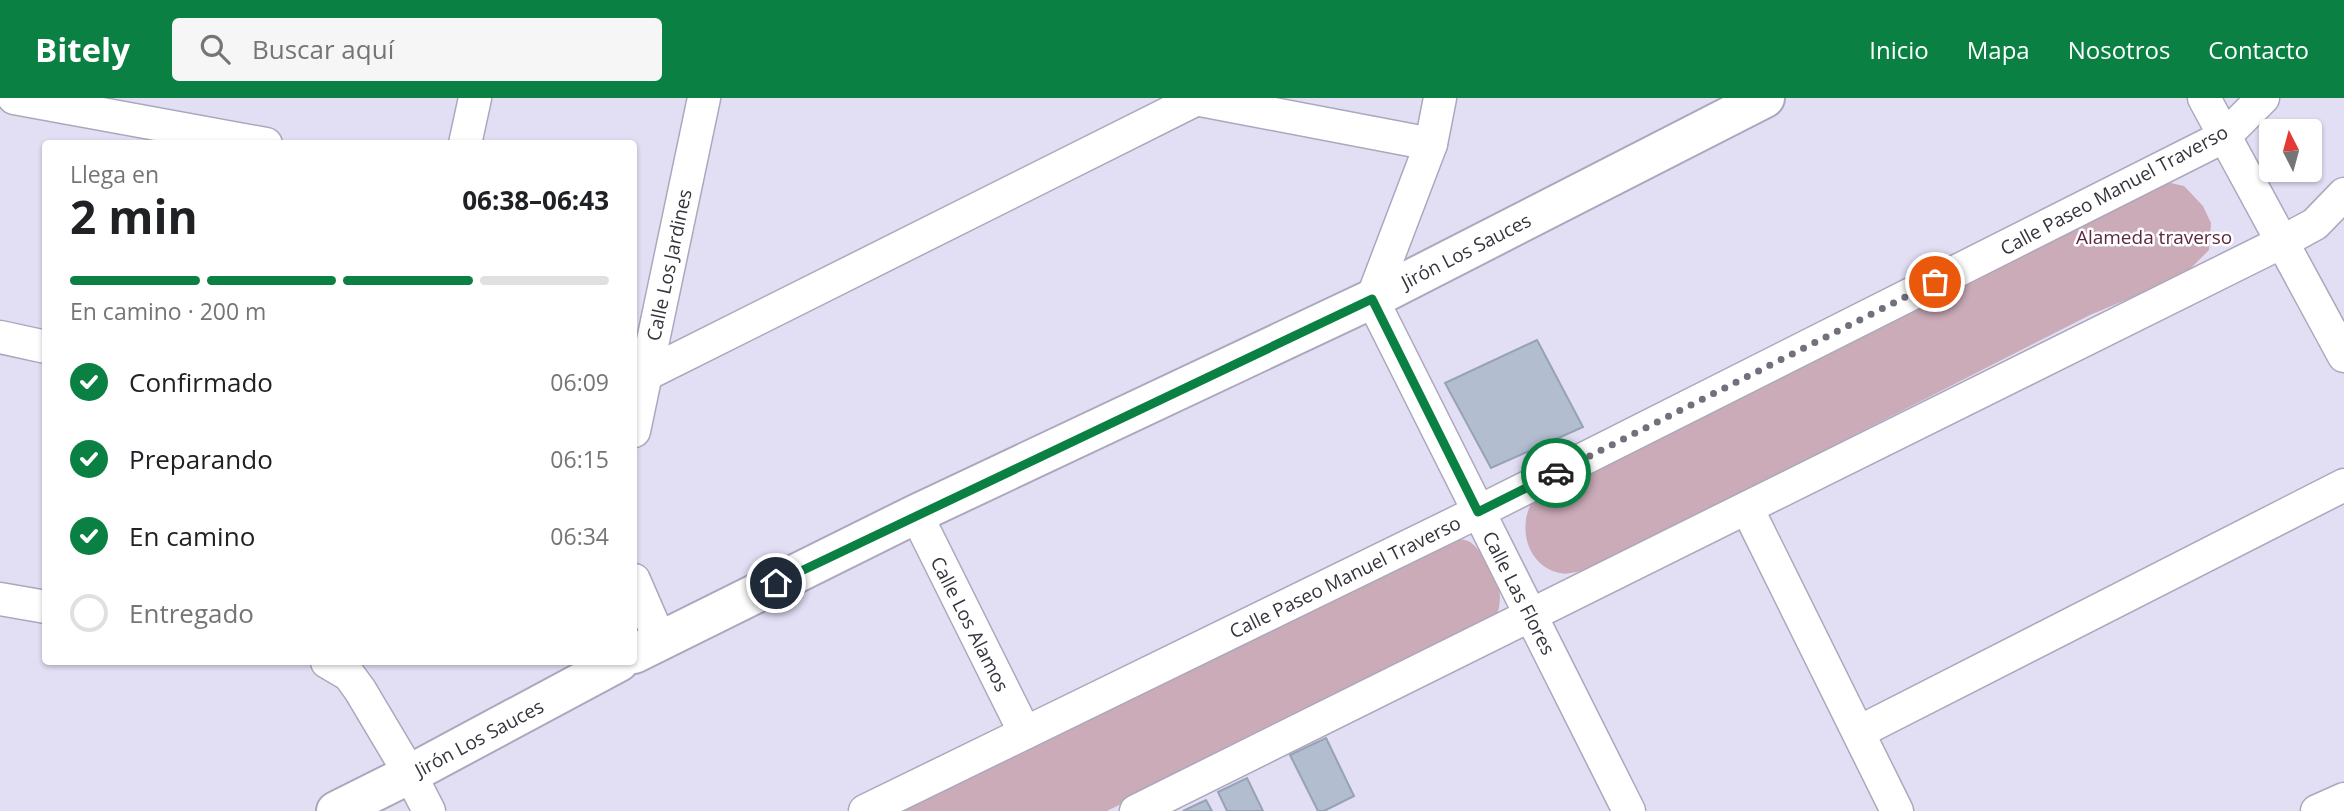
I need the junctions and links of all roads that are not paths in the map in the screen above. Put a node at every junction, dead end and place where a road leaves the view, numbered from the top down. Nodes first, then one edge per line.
1 (14, 98) edge
2 (475, 98) edge
3 (704, 98) edge
4 (1440, 98) edge
5 (1765, 98) edge
6 (2204, 98) edge
7 (2263, 98) edge
8 (1194, 99) edge
9 (2225, 136) junction
10 (244, 140) edge
11 (466, 140) edge
12 (1431, 144) junction
13 (2344, 194) edge
14 (2282, 242) junction
15 (1372, 299) junction
16 (0, 337) edge
17 (42, 346) edge
18 (2344, 356) edge
19 (645, 375) junction
20 (637, 416) edge
21 (2344, 485) edge
22 (1746, 508) junction
23 (1478, 512) junction
24 (916, 514) junction
25 (637, 595) edge
26 (0, 599) edge
27 (42, 606) edge
28 (1530, 613) junction
29 (647, 647) edge
30 (332, 665) edge
31 (613, 665) edge
32 (1859, 732) junction
33 (1025, 733) junction
34 (410, 774) junction
35 (2344, 799) edge
36 (336, 811) edge
37 (429, 811) edge
38 (865, 811) edge
39 (1136, 811) edge
40 (1629, 811) edge
41 (1897, 811) edge
42 (2317, 811) edge

1 - 10 street
2 - 11 street
3 - 19 street, Calle Los Jardines
4 - 12 street
5 - 15 street, Jirón Los Sauces
6 - 9 street
7 - 9 street, Calle Paseo Manuel Traverso
8 - 12 street
8 - 19 street
9 - 14 street
9 - 23 street, Calle Paseo Manuel Traverso
12 - 15 street
13 - 14 street
14 - 18 street
14 - 22 street
15 - 23 street, Calle Las Flores
15 - 24 street, Jirón Los Sauces
16 - 17 street
19 - 20 street, Calle Los Jardines
21 - 32 street
22 - 28 street
22 - 32 street
23 - 28 street, Calle Las Flores
23 - 33 street, Calle Paseo Manuel Traverso
24 - 29 street, Jirón Los Sauces
24 - 33 street, Calle Los Alamos
25 - 29 street
26 - 27 street
28 - 39 street
28 - 40 street, Calle Las Flores
30 - 34 street
31 - 34 street, Jirón Los Sauces
32 - 41 street
33 - 38 street, Calle Paseo Manuel Traverso
34 - 36 street, Jirón Los Sauces
34 - 37 street
35 - 42 street

